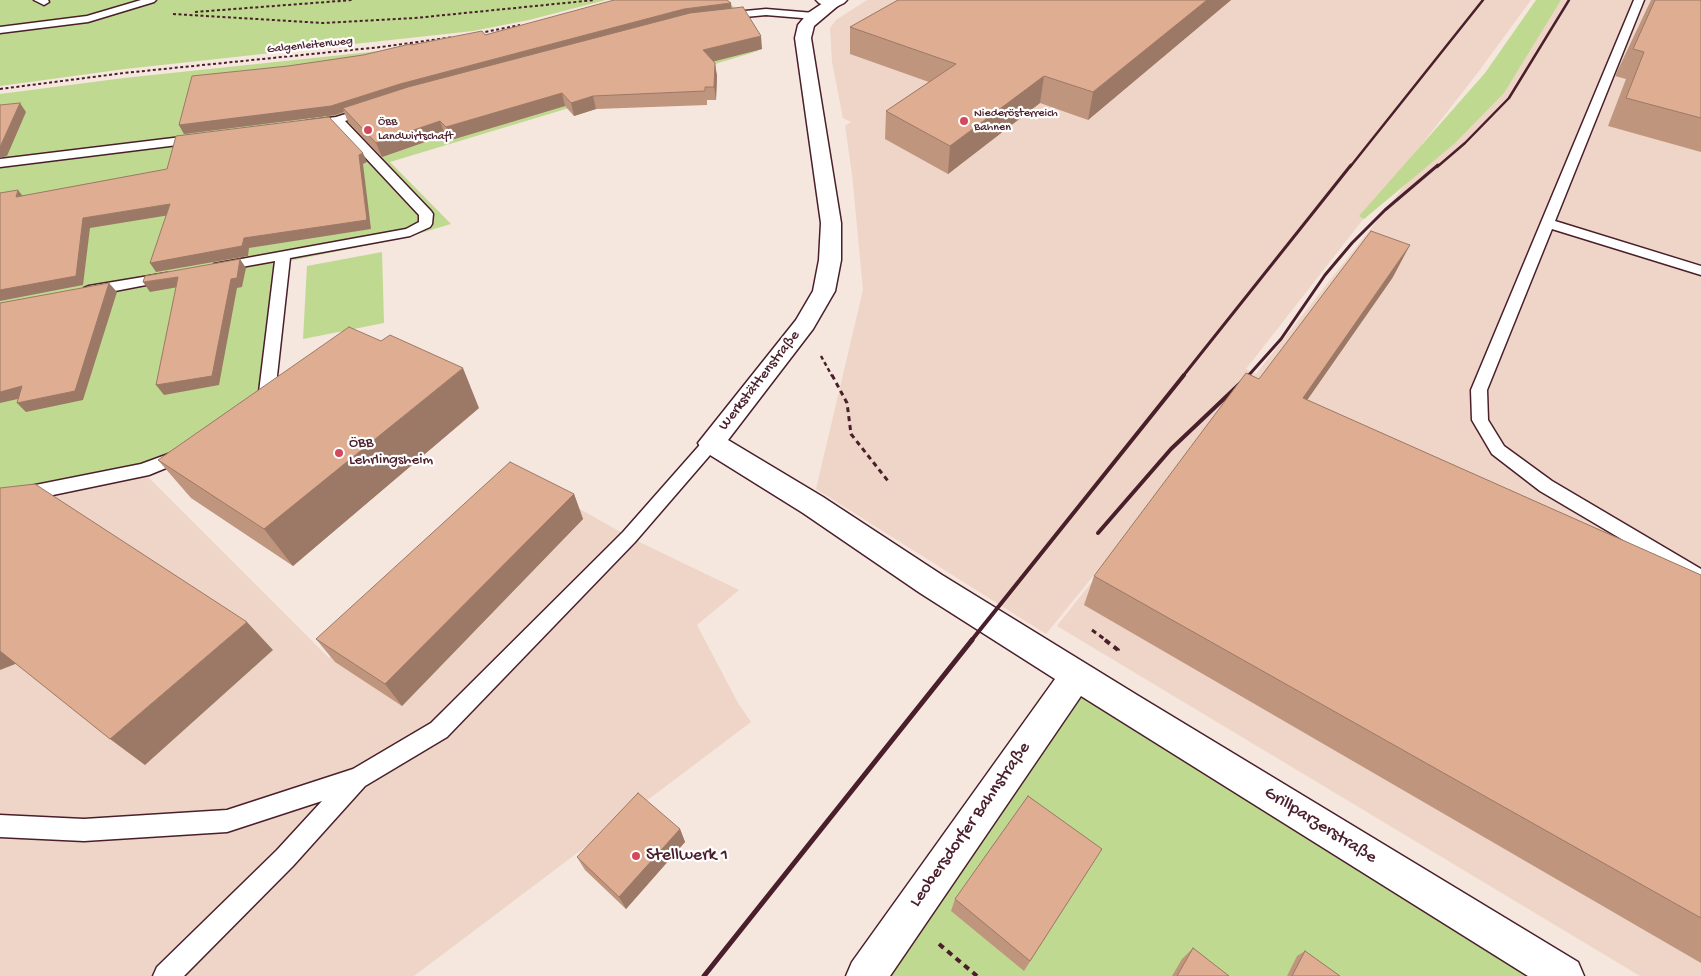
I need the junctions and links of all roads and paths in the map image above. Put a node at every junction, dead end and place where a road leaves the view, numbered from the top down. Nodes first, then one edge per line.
1 (151, 0) edge
2 (354, 0) edge
3 (595, 0) edge
4 (1639, 0) edge
5 (827, 5) edge
6 (173, 14) junction
7 (166, 15) dead end
8 (708, 18) edge
9 (520, 25) edge
10 (0, 30) edge
11 (475, 34) edge
12 (456, 36) edge
13 (0, 89) edge
14 (381, 106) edge
15 (337, 120) junction
16 (302, 124) edge
17 (207, 137) edge
18 (0, 163) edge
19 (1548, 223) junction
20 (283, 255) junction
21 (205, 270) edge
22 (1701, 271) edge
23 (176, 275) edge
24 (78, 293) edge
25 (804, 324) junction
26 (245, 412) edge
27 (711, 443) junction
28 (192, 449) edge
29 (888, 481) dead end
30 (0, 499) edge
31 (1701, 578) edge
32 (1092, 630) dead end
33 (1118, 650) dead end
34 (1077, 675) junction
35 (359, 778) junction
36 (0, 826) edge
37 (166, 976) edge
38 (866, 976) edge
39 (1564, 976) edge

1 - 10 lane
2 - 6 path
3 - 6 path
4 - 19 lane
5 - 8 lane
5 - 25 street, Werkstättenstraße
6 - 7 path
9 - 11 path
12 - 13 path, Galgenleitenweg
14 - 15 lane
15 - 16 lane
15 - 20 lane
17 - 18 lane
19 - 22 lane
19 - 31 lane
20 - 21 lane
20 - 26 lane
23 - 24 lane
25 - 27 street, Werkstättenstraße
25 - 29 path
27 - 34 street, Werkstättenstraße
27 - 35 lane
28 - 30 lane
32 - 33 path
34 - 38 street, Leobersdorfer Bahnstraße
34 - 39 street, Grillparzerstraße
35 - 36 lane
35 - 37 lane

